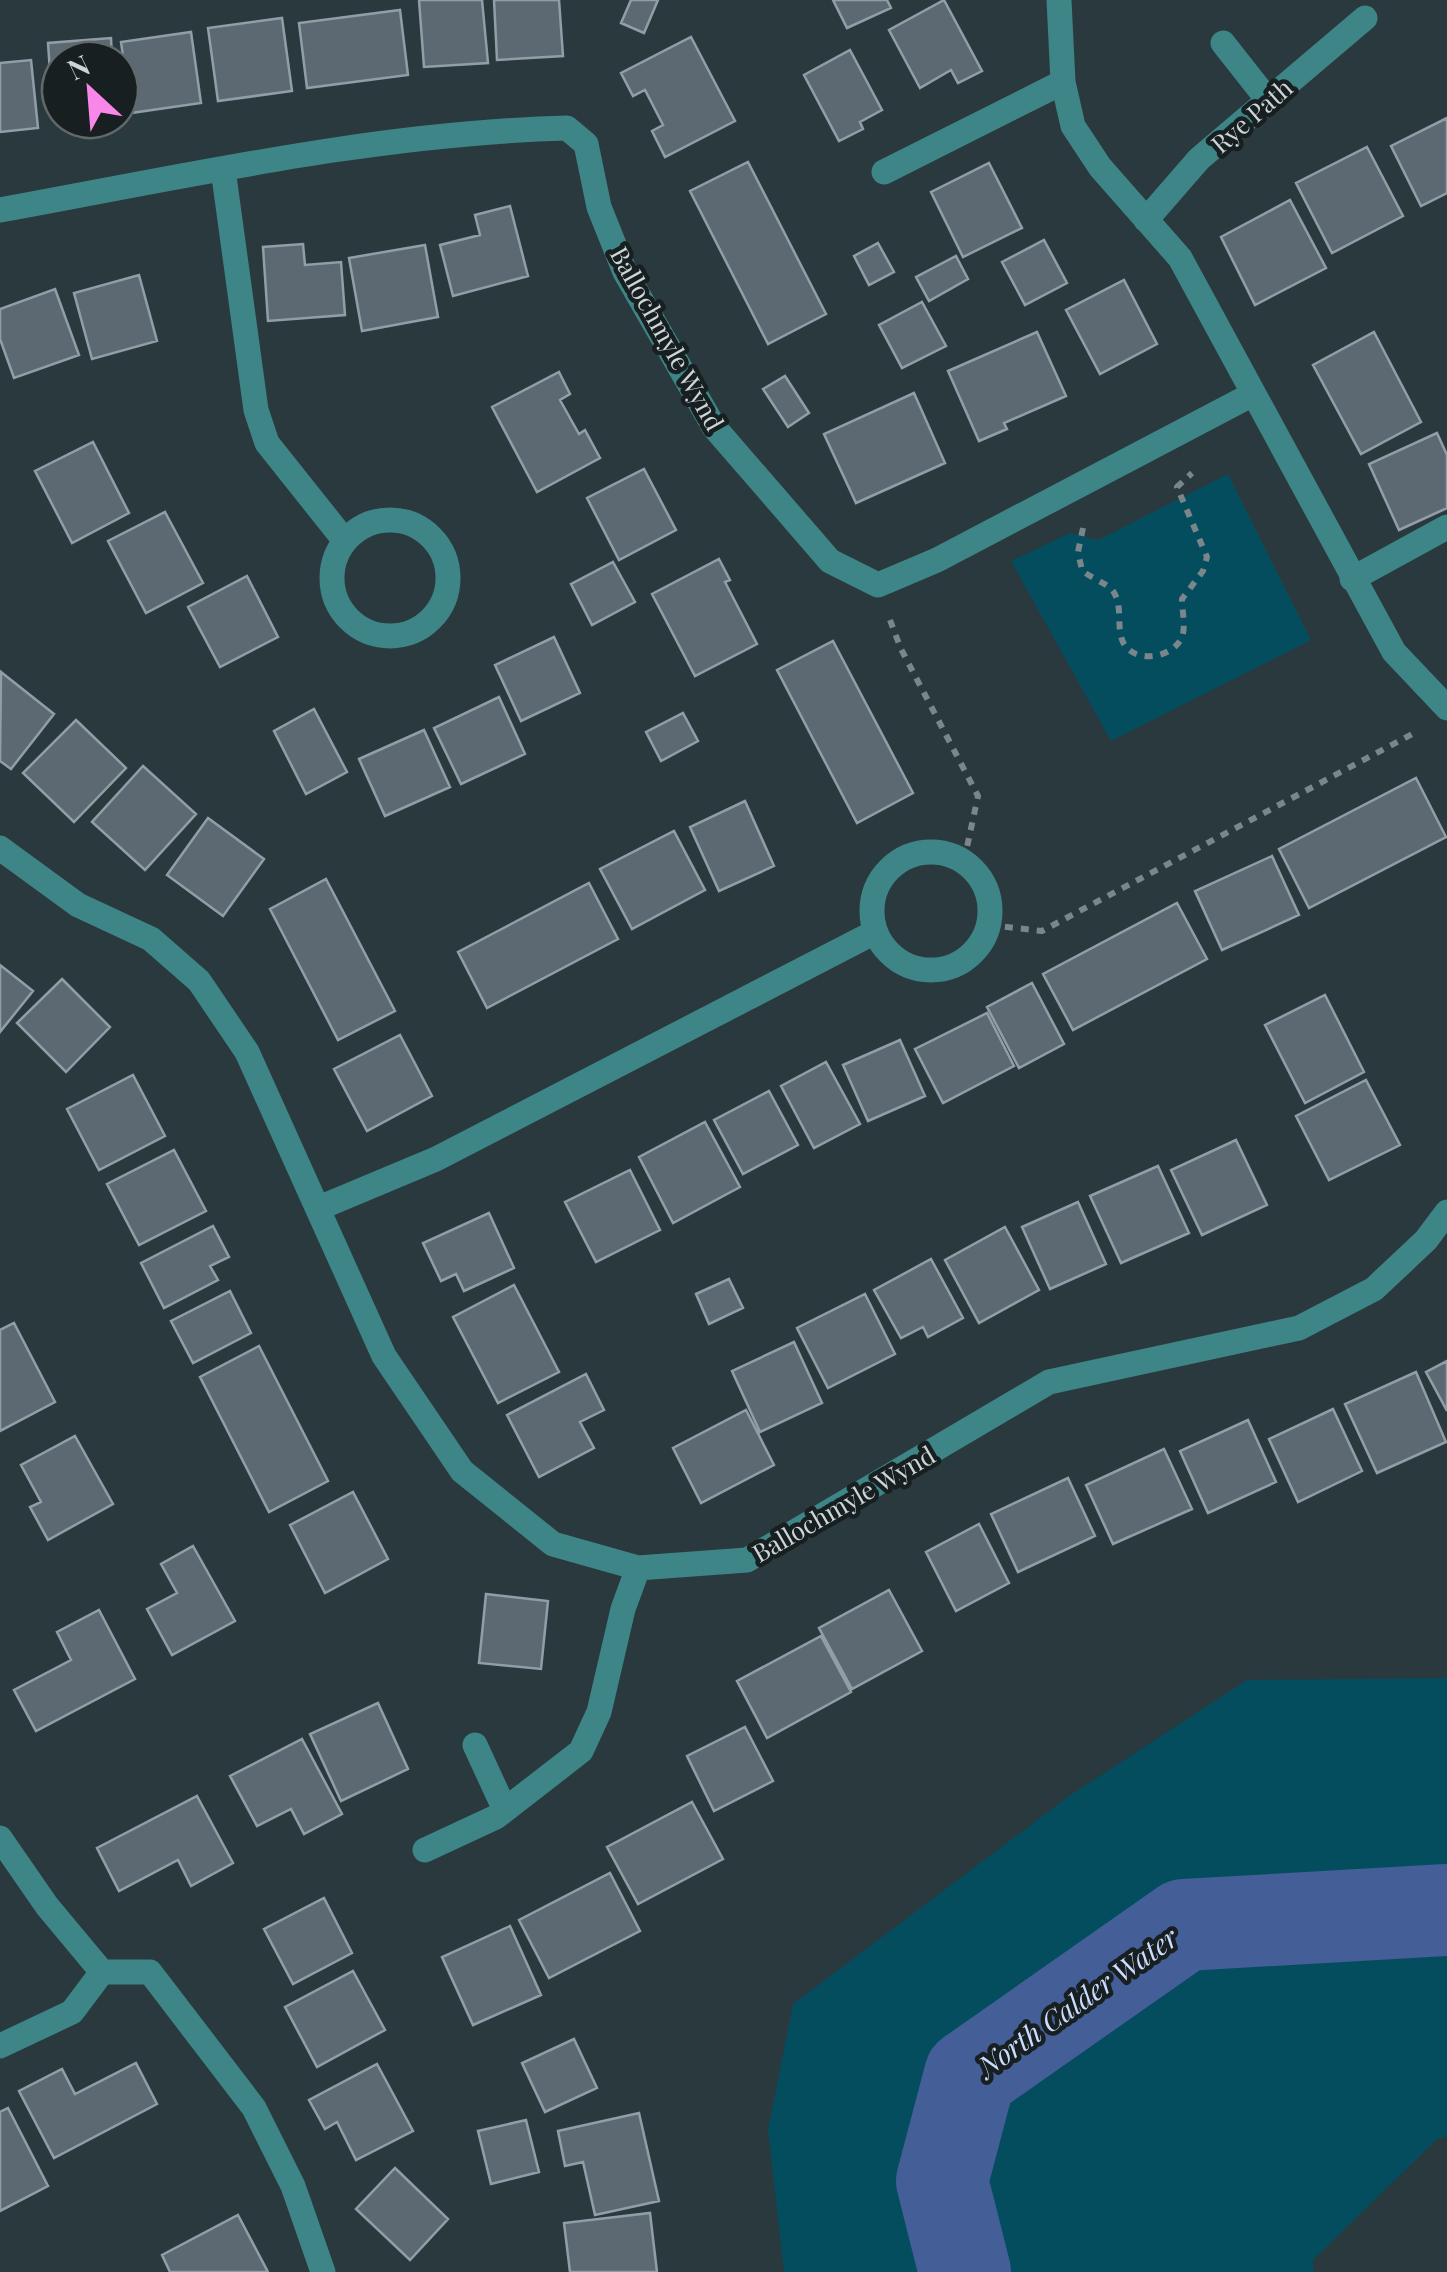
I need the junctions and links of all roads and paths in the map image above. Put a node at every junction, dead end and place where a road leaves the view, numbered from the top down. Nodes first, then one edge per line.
1 (1059, 0) edge
2 (1365, 18) dead end
3 (1223, 43) dead end
4 (1062, 82) junction
5 (1268, 100) junction
6 (223, 169) junction
7 (884, 172) dead end
8 (0, 210) edge
9 (1146, 220) junction
10 (1252, 394) junction
11 (1175, 436) junction
12 (1056, 498) junction
13 (1447, 527) edge
14 (345, 541) junction
15 (1352, 579) junction
16 (878, 586) junction
17 (1447, 708) edge
18 (0, 848) edge
19 (964, 861) junction
20 (989, 925) junction
21 (875, 932) junction
22 (319, 1208) junction
23 (1447, 1212) edge
24 (638, 1568) junction
25 (475, 1745) dead end
26 (505, 1810) junction
27 (0, 1838) edge
28 (424, 1850) dead end
29 (102, 1972) junction
30 (0, 2046) edge
31 (323, 2272) edge

1 - 4 street
2 - 5 street, Rye Path
3 - 5 street
4 - 7 street
4 - 9 street
5 - 9 street, Rye Path
6 - 8 street, Ballochmyle Wynd
6 - 14 street
6 - 16 street, Ballochmyle Wynd
9 - 10 street
10 - 11 street
10 - 15 street
11 - 12 street
11 - 12 path
12 - 16 street
13 - 15 street
14 - 14 street
15 - 17 street
16 - 19 path
17 - 20 path
18 - 22 street, Ballochmyle Wynd
19 - 20 street
19 - 21 street
20 - 21 street
21 - 22 street
22 - 24 street, Ballochmyle Wynd
23 - 24 street, Ballochmyle Wynd
24 - 26 street
25 - 26 street
26 - 28 street
27 - 29 street
29 - 30 street
29 - 31 street

